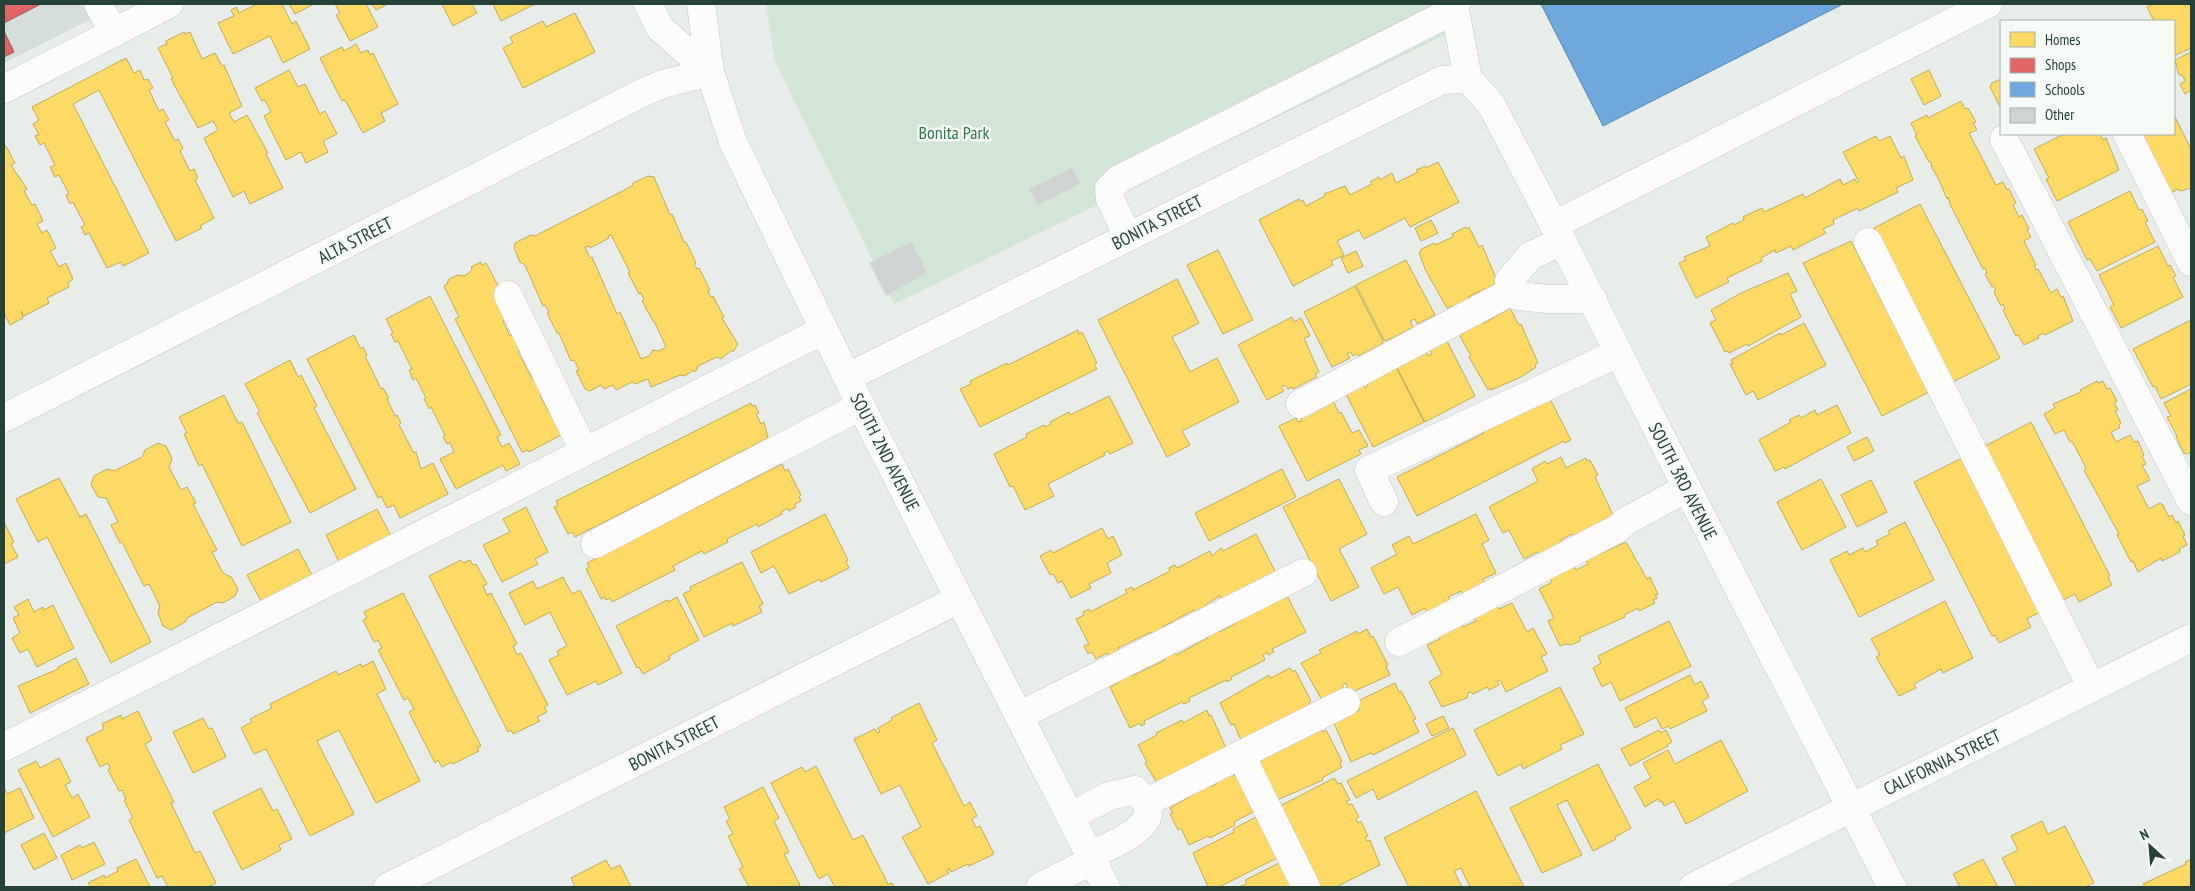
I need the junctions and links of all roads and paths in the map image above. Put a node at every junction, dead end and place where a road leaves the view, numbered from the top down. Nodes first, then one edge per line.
1 (98, 4) edge
2 (169, 4) edge
3 (648, 4) edge
4 (701, 4) edge
5 (1988, 4) edge
6 (1455, 7) edge
7 (114, 33) junction
8 (710, 72) junction
9 (1468, 79) junction
10 (4, 89) edge
11 (2128, 135) edge
12 (2004, 139) dead end
13 (1558, 233) junction
14 (1128, 236) junction
15 (1868, 242) dead end
16 (2191, 262) edge
17 (1514, 290) junction
18 (508, 295) dead end
19 (1593, 299) junction
20 (824, 330) junction
21 (1618, 353) junction
22 (848, 377) junction
23 (1300, 404) dead end
24 (861, 406) junction
25 (4, 418) edge
26 (584, 451) junction
27 (1686, 488) junction
28 (2191, 501) edge
29 (1384, 502) dead end
30 (595, 544) dead end
31 (1303, 573) dead end
32 (959, 599) junction
33 (2191, 638) edge
34 (1399, 642) dead end
35 (2092, 688) junction
36 (1346, 702) dead end
37 (1019, 716) junction
38 (4, 747) edge
39 (1241, 755) junction
40 (1147, 802) junction
41 (1851, 807) junction
42 (1071, 816) junction
43 (1092, 858) junction
44 (388, 887) edge
45 (1040, 887) edge
46 (1106, 887) edge
47 (1306, 887) edge
48 (1693, 887) edge
49 (1892, 887) edge

1 - 7 street
2 - 7 street
3 - 8 street
4 - 8 street, SOUTH 2ND AVENUE
5 - 13 street
6 - 9 street
6 - 14 street
7 - 10 street
8 - 20 street, SOUTH 2ND AVENUE
8 - 25 street, ALTA STREET
9 - 13 street, SOUTH 3RD AVENUE
9 - 14 street, BONITA STREET
11 - 16 street
12 - 28 street
13 - 17 street
13 - 19 street, SOUTH 3RD AVENUE
14 - 22 street, BONITA STREET
15 - 35 street
17 - 19 street
17 - 23 street
18 - 26 street
19 - 21 street, SOUTH 3RD AVENUE
20 - 22 street, SOUTH 2ND AVENUE
20 - 26 street
21 - 27 street, SOUTH 3RD AVENUE
21 - 29 street
22 - 24 street, SOUTH 2ND AVENUE
24 - 30 street
24 - 32 street, SOUTH 2ND AVENUE
26 - 38 street
27 - 34 street
27 - 41 street, SOUTH 3RD AVENUE
31 - 37 street
32 - 37 street, SOUTH 2ND AVENUE
32 - 44 street, BONITA STREET
33 - 35 street, CALIFORNIA STREET
35 - 41 street, CALIFORNIA STREET
36 - 39 street
37 - 42 street, SOUTH 2ND AVENUE
39 - 40 street
39 - 47 street
40 - 42 street
40 - 43 street
41 - 48 street, CALIFORNIA STREET
41 - 49 street, SOUTH 3RD AVENUE
42 - 43 street, SOUTH 2ND AVENUE
43 - 45 street
43 - 46 street, SOUTH 2ND AVENUE

